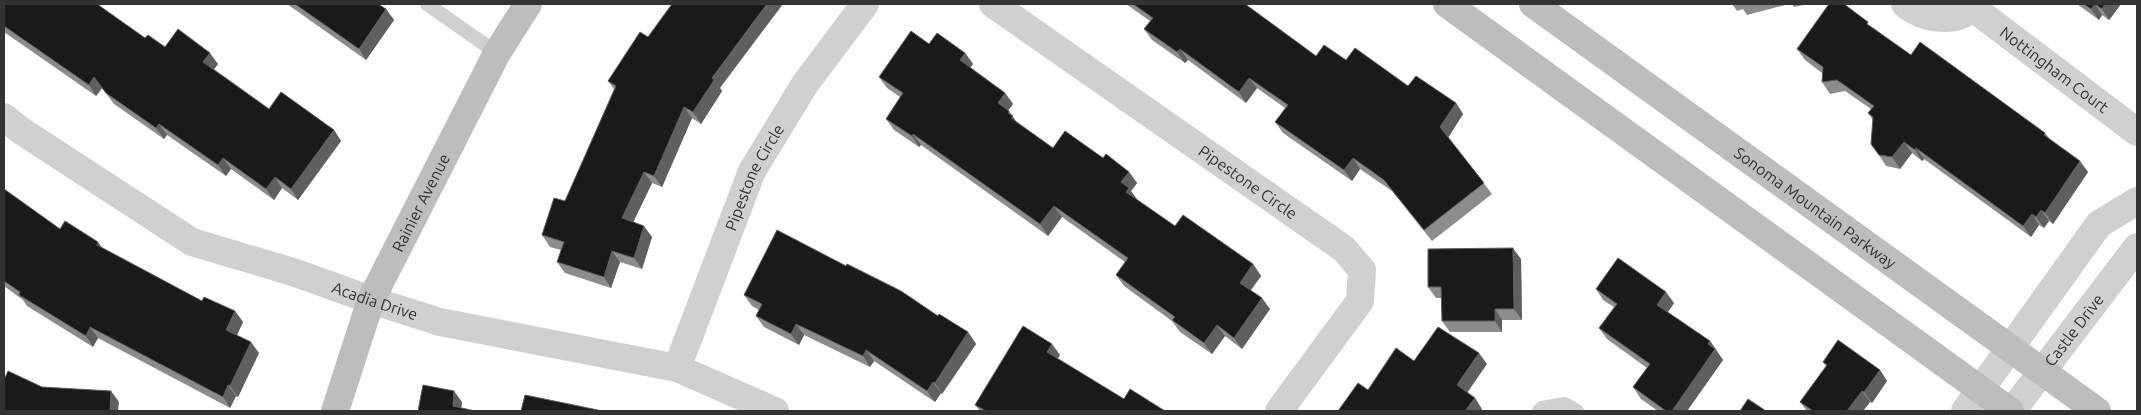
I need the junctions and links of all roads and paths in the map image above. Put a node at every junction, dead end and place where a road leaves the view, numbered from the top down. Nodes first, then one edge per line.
1 (427, 4) edge
2 (528, 4) edge
3 (866, 4) edge
4 (993, 4) edge
5 (1447, 4) edge
6 (1533, 4) edge
7 (1904, 4) edge
8 (1975, 6) edge
9 (497, 53) junction
10 (4, 117) edge
11 (2137, 132) edge
12 (2137, 201) edge
13 (2137, 247) edge
14 (371, 300) junction
15 (2010, 348) junction
16 (677, 368) junction
17 (2042, 372) junction
18 (1973, 400) edge
19 (335, 411) edge
20 (775, 411) edge
21 (1279, 411) edge
22 (1540, 411) edge
23 (1577, 411) edge
24 (2011, 411) edge
25 (2098, 411) edge

1 - 9 lane
2 - 9 main road, Rainier Avenue
3 - 16 street, Pipestone Circle
4 - 21 street, Pipestone Circle
5 - 18 main road
6 - 15 main road, Sonoma Mountain Parkway
7 - 8 street, Nottingham Court
8 - 11 street, Nottingham Court
9 - 14 main road, Rainier Avenue
10 - 14 street, Acadia Drive
12 - 15 street
13 - 17 street, Castle Drive
14 - 16 street, Acadia Drive
14 - 19 main road, Rainier Avenue
15 - 17 main road, Sonoma Mountain Parkway
15 - 18 street
16 - 20 street, Acadia Drive
17 - 24 street, Castle Drive
17 - 25 main road, Sonoma Mountain Parkway
18 - 24 main road
22 - 23 lane

